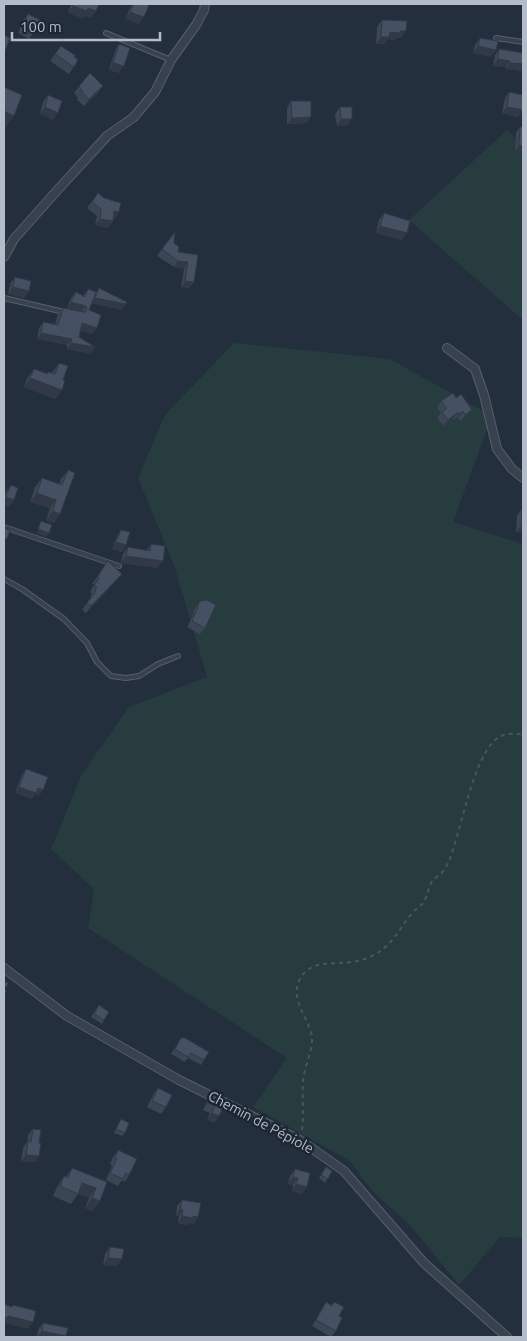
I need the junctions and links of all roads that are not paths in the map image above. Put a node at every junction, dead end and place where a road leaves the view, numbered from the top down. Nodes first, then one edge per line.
1 (205, 4) edge
2 (106, 33) dead end
3 (496, 38) dead end
4 (523, 42) edge
5 (171, 60) junction
6 (4, 257) edge
7 (4, 298) edge
8 (69, 313) edge
9 (448, 348) dead end
10 (523, 478) edge
11 (4, 527) edge
12 (119, 566) dead end
13 (4, 579) edge
14 (178, 656) dead end
15 (7, 970) edge
16 (507, 1337) edge

1 - 5 street
2 - 5 lane
3 - 4 lane
5 - 6 street
7 - 8 lane
9 - 10 street
11 - 12 lane
13 - 14 lane
15 - 16 street, Chemin de Pépiole

